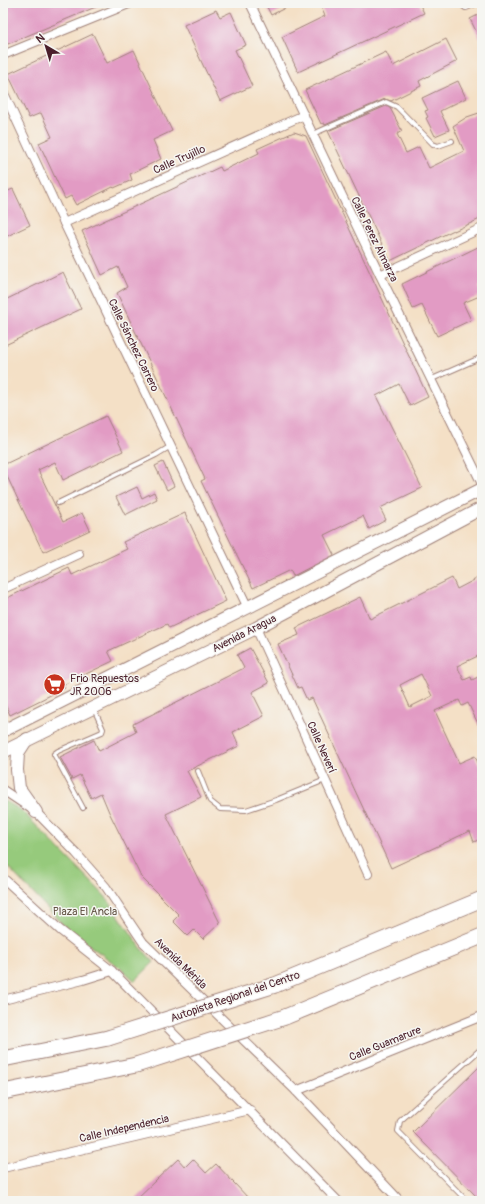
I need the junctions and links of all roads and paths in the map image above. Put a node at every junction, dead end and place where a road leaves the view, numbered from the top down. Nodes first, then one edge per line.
1 (131, 3) edge
2 (250, 3) edge
3 (463, 3) edge
4 (473, 3) edge
5 (3, 55) edge
6 (3, 91) edge
7 (304, 115) junction
8 (313, 134) junction
9 (452, 141) dead end
10 (64, 223) junction
11 (482, 228) edge
12 (380, 275) junction
13 (482, 357) edge
14 (432, 379) junction
15 (171, 446) junction
16 (482, 484) edge
17 (482, 488) edge
18 (58, 503) dead end
19 (482, 508) edge
20 (79, 554) dead end
21 (3, 589) edge
22 (248, 608) junction
23 (256, 628) junction
24 (93, 707) junction
25 (3, 731) edge
26 (27, 739) junction
27 (3, 752) edge
28 (198, 771) dead end
29 (325, 780) junction
30 (3, 790) edge
31 (83, 808) dead end
32 (36, 812) junction
33 (368, 874) dead end
34 (3, 878) edge
35 (482, 899) edge
36 (482, 936) edge
37 (112, 971) junction
38 (3, 1000) edge
39 (482, 1016) edge
40 (482, 1048) edge
41 (3, 1059) edge
42 (296, 1091) junction
43 (3, 1092) edge
44 (250, 1110) junction
45 (3, 1168) edge
46 (338, 1201) edge
47 (400, 1201) edge
48 (467, 1201) edge

1 - 5 street
2 - 7 street, Calle Perez Almarza
3 - 4 street
6 - 10 street, Calle Sánchez Carrero
7 - 8 street, Calle Perez Almarza
7 - 10 street, Calle Trujillo
8 - 9 lane
8 - 12 street, Calle Perez Almarza
10 - 15 street, Calle Sánchez Carrero
11 - 12 street
12 - 14 street, Calle Perez Almarza
13 - 14 lane
14 - 16 street, Calle Perez Almarza
15 - 18 lane
15 - 22 street, Calle Sánchez Carrero
17 - 22 street, Avenida Aragua
19 - 23 street, Avenida Aragua
20 - 21 street
22 - 25 street, Avenida Aragua
23 - 24 street, Avenida Aragua
23 - 29 street, Calle Neverí
24 - 26 street, Avenida Aragua
24 - 31 lane
26 - 27 street, Avenida Aragua
26 - 32 street
28 - 29 lane
29 - 33 street, Calle Neverí
30 - 32 street, Avenida Mérida
32 - 42 street, Avenida Mérida
34 - 37 street
35 - 41 highway, Autopista Regional del Centro, bridge
36 - 43 highway, bridge
37 - 38 street
37 - 44 street
39 - 42 street, Calle Guamarure
40 - 48 lane
42 - 47 street, Avenida Mérida
44 - 45 street, Calle Independencia
44 - 46 street

